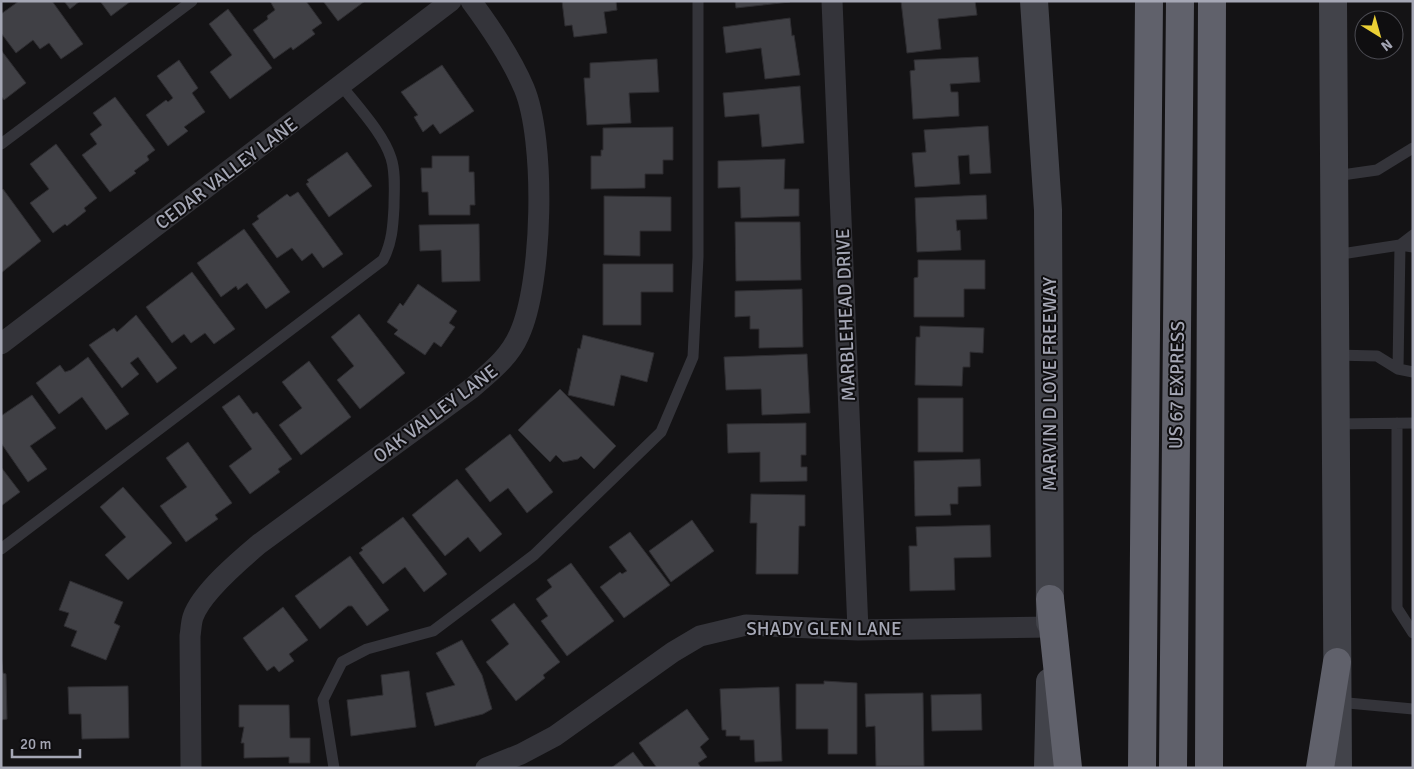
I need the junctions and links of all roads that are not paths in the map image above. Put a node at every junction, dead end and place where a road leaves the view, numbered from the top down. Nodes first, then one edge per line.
1 (192, 1) edge
2 (451, 1) edge
3 (471, 1) edge
4 (698, 1) edge
5 (832, 1) edge
6 (1034, 1) edge
7 (1148, 1) edge
8 (1180, 1) edge
9 (1212, 1) edge
10 (1333, 1) edge
11 (341, 85) junction
12 (1, 144) edge
13 (1413, 148) edge
14 (1335, 176) junction
15 (1413, 235) edge
16 (1400, 245) junction
17 (1413, 247) edge
18 (1335, 255) junction
19 (1, 344) edge
20 (1336, 355) junction
21 (1398, 368) junction
22 (1413, 372) edge
23 (1397, 423) junction
24 (1413, 423) edge
25 (1336, 424) junction
26 (1, 549) edge
27 (1050, 599) junction
28 (1050, 627) junction
29 (858, 630) junction
30 (1413, 633) edge
31 (1337, 662) junction
32 (1337, 702) junction
33 (1413, 709) edge
34 (191, 768) edge
35 (334, 768) edge
36 (486, 768) edge
37 (1048, 768) edge
38 (1068, 768) edge
39 (1142, 768) edge
40 (1173, 768) edge
41 (1209, 768) edge
42 (1320, 768) edge
43 (1338, 768) edge

1 - 12 lane
2 - 11 street, CEDAR VALLEY LANE
3 - 34 street, OAK VALLEY LANE
4 - 35 lane
5 - 29 street, MARBLEHEAD DRIVE
6 - 27 main road, MARVIN D LOVE FREEWAY
7 - 39 highway
8 - 40 highway, US 67 EXPRESS
9 - 41 highway
10 - 14 main road
11 - 19 street, CEDAR VALLEY LANE
11 - 26 lane
13 - 14 lane
14 - 18 main road
15 - 16 lane
16 - 17 lane
16 - 18 lane
16 - 21 lane
18 - 20 main road
20 - 21 lane
20 - 25 main road
21 - 22 lane
23 - 24 lane
23 - 25 lane
23 - 30 lane
25 - 31 main road
27 - 28 main road, MARVIN D LOVE FREEWAY
27 - 38 highway
28 - 29 street, SHADY GLEN LANE
28 - 37 main road, MARVIN D LOVE FREEWAY
29 - 36 street, SHADY GLEN LANE
31 - 32 main road
31 - 42 highway
32 - 33 lane
32 - 43 main road

